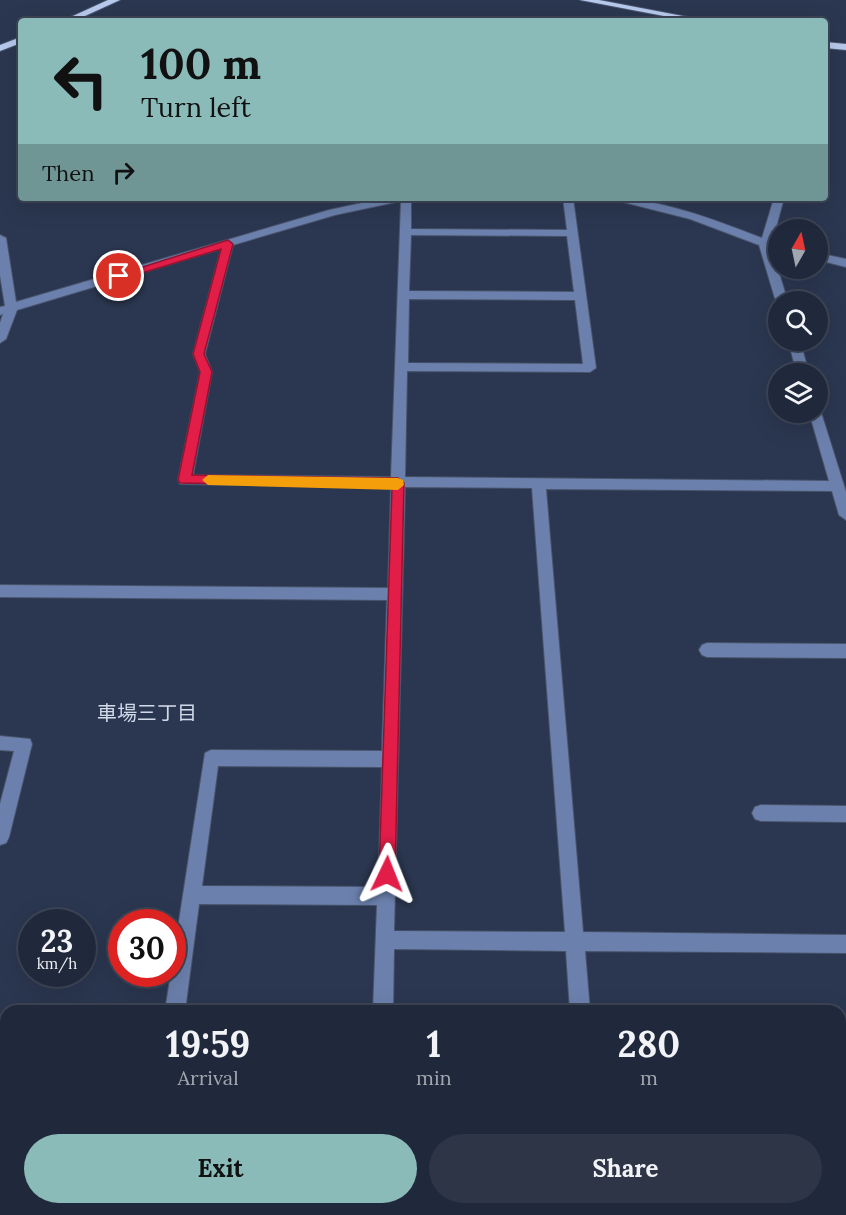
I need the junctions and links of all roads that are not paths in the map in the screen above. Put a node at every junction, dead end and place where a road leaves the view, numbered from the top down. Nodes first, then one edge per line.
1 (116, 0) edge
2 (584, 0) edge
3 (73, 18) edge
4 (688, 18) edge
5 (18, 41) edge
6 (828, 45) edge
7 (846, 47) edge
8 (0, 48) edge
9 (386, 201) edge
10 (406, 201) edge
11 (568, 201) edge
12 (626, 201) edge
13 (777, 201) edge
14 (405, 232) junction
15 (573, 233) junction
16 (0, 238) edge
17 (228, 244) junction
18 (765, 245) junction
19 (768, 246) edge
20 (828, 259) edge
21 (846, 263) edge
22 (779, 291) edge
23 (404, 295) junction
24 (581, 296) junction
25 (5, 310) edge
26 (0, 339) edge
27 (402, 367) junction
28 (818, 423) edge
29 (398, 483) junction
30 (539, 484) junction
31 (837, 486) junction
32 (846, 514) edge
33 (0, 591) edge
34 (395, 594) junction
35 (707, 650) dead end
36 (846, 651) edge
37 (0, 744) edge
38 (390, 759) junction
39 (761, 813) dead end
40 (846, 814) edge
41 (0, 837) edge
42 (192, 895) junction
43 (386, 896) junction
44 (385, 940) junction
45 (574, 942) junction
46 (846, 944) edge
47 (176, 1005) edge
48 (383, 1005) edge
49 (579, 1005) edge

1 - 3 main road
2 - 4 main road
5 - 8 main road
6 - 7 main road
9 - 17 street
10 - 14 street
11 - 15 street
12 - 18 street
13 - 18 street
14 - 15 street
14 - 23 street
15 - 24 street
16 - 25 street
17 - 25 street
17 - 29 street
18 - 19 street
18 - 22 street
20 - 21 street
23 - 24 street
23 - 27 street
24 - 27 street
25 - 26 street
27 - 29 street
28 - 31 street
29 - 30 street
29 - 34 street
30 - 31 street
30 - 45 street
31 - 32 street
33 - 34 street
34 - 38 street
35 - 36 street
37 - 41 street
38 - 42 street
38 - 43 street
39 - 40 street
42 - 43 street
42 - 47 street
43 - 44 street
44 - 45 street
44 - 48 street
45 - 46 street
45 - 49 street

